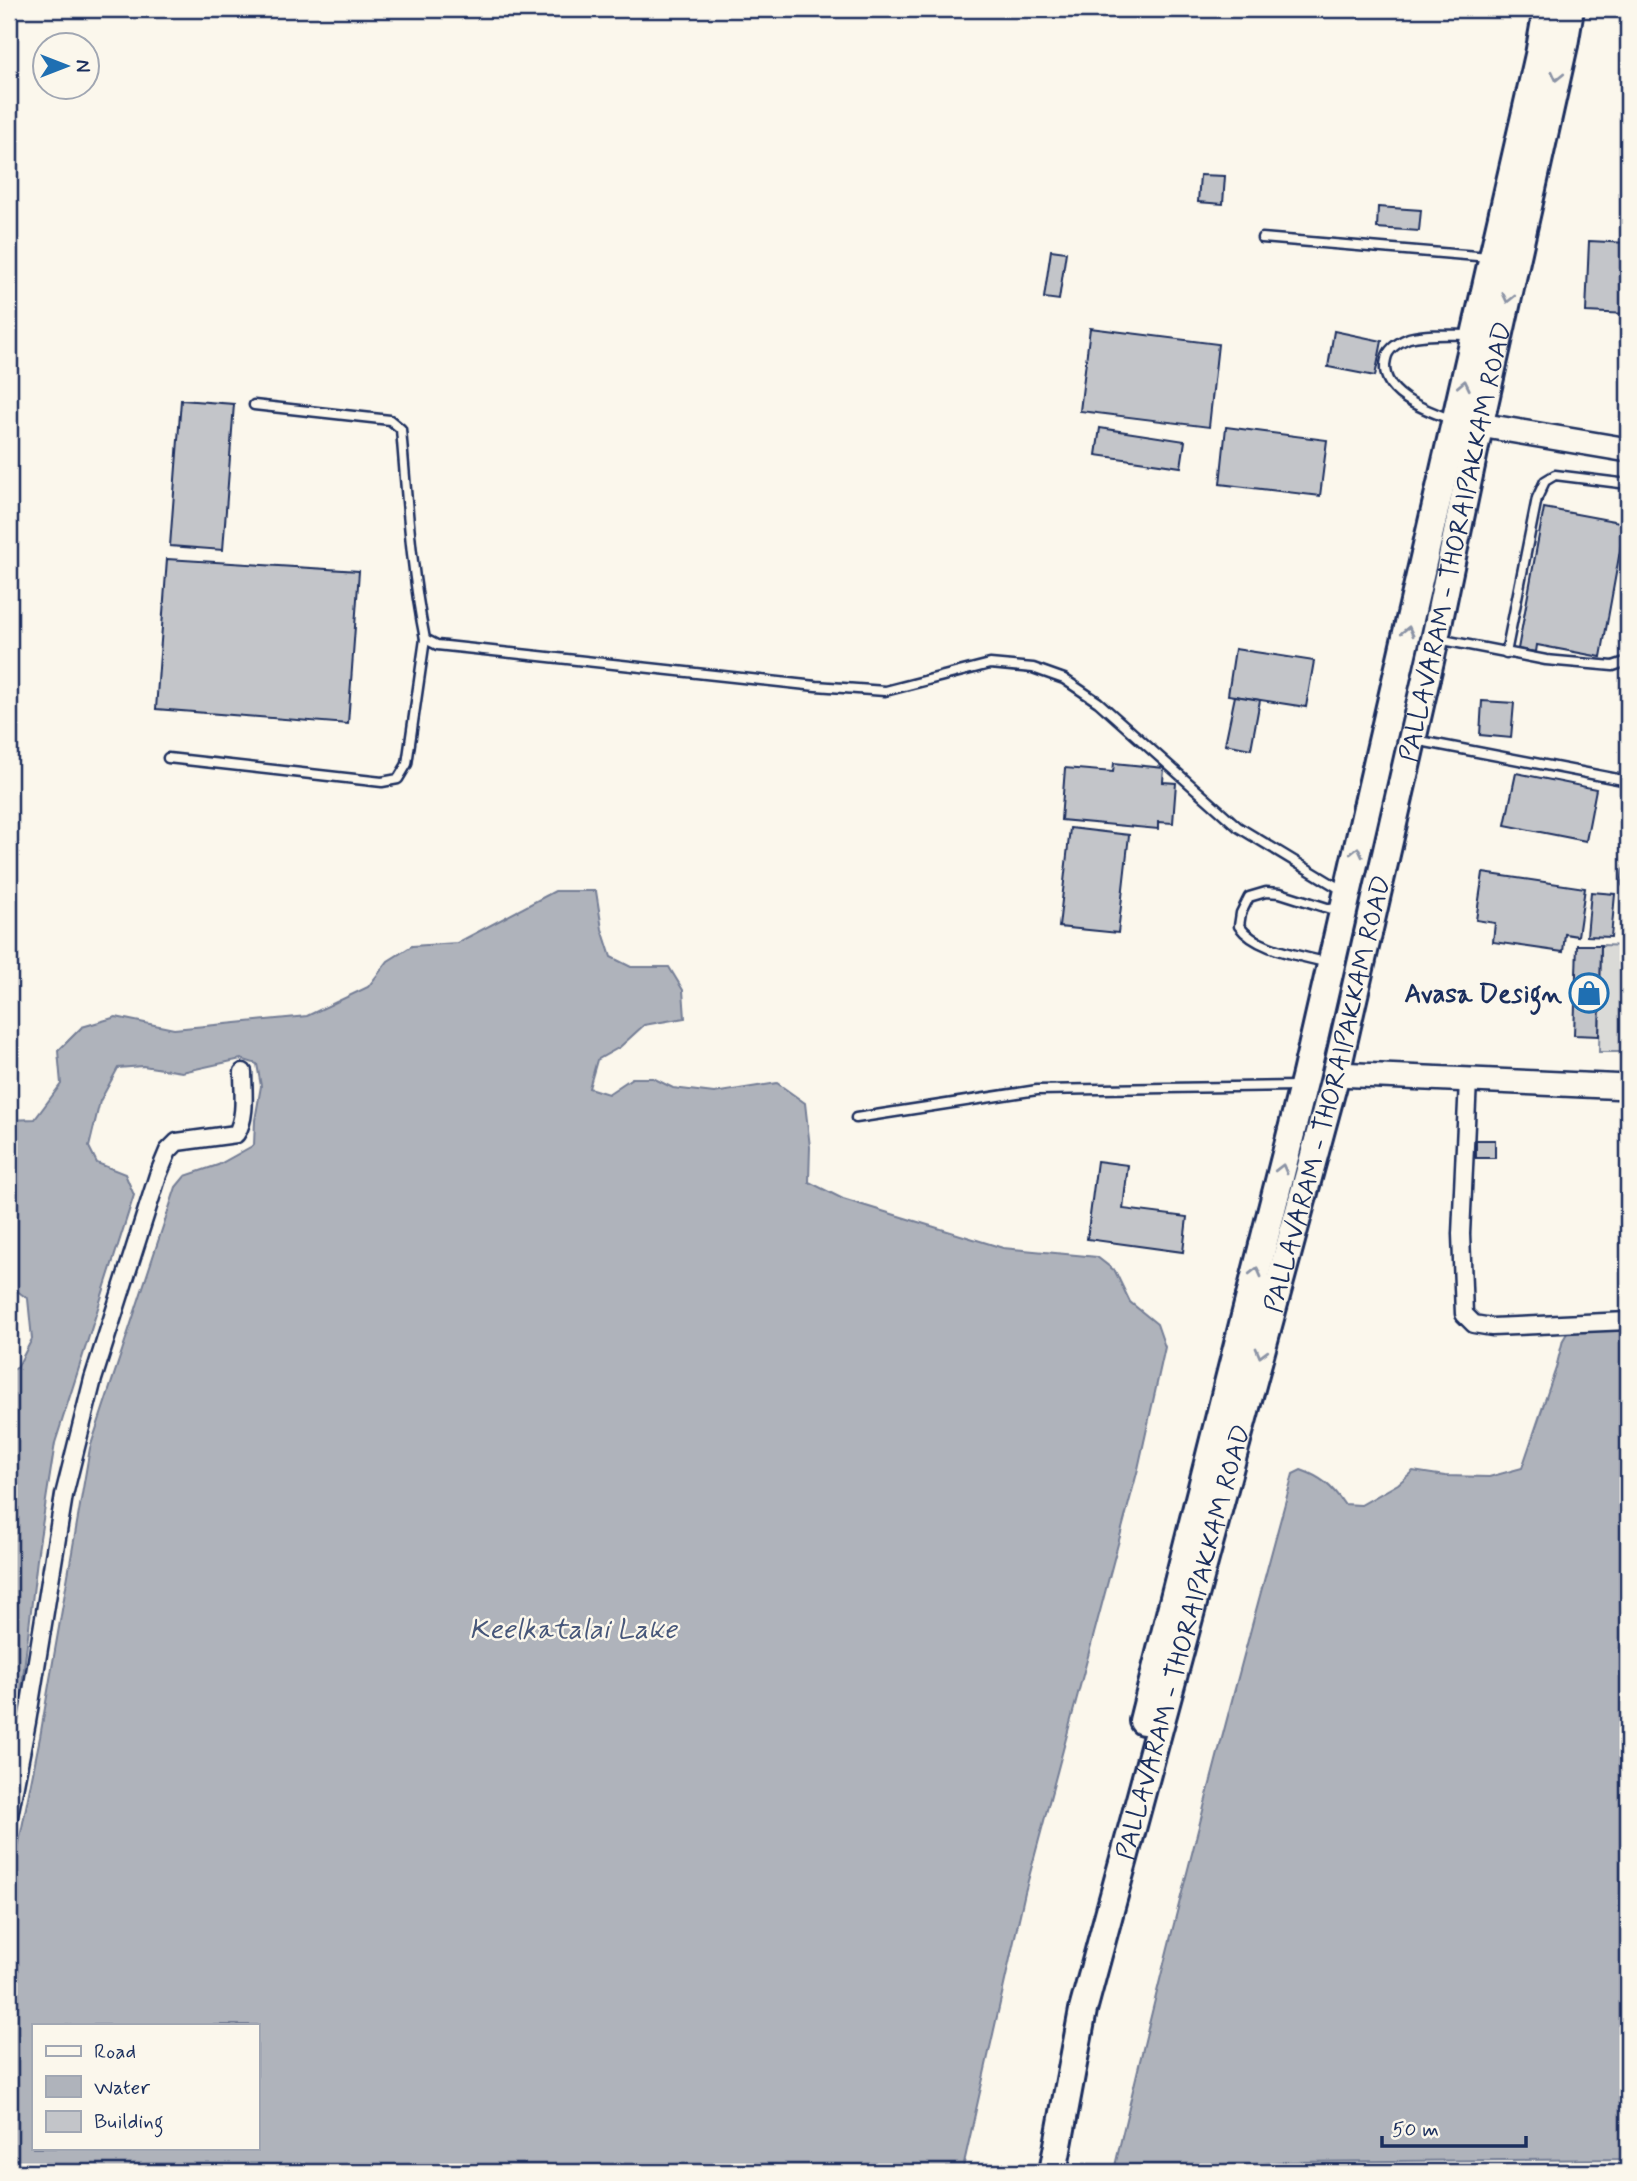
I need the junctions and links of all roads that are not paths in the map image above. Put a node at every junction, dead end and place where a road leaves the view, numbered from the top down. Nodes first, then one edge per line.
1 (1547, 9) edge
2 (1570, 9) edge
3 (1262, 238) dead end
4 (1492, 258) junction
5 (1475, 335) junction
6 (254, 405) dead end
7 (1467, 424) junction
8 (1628, 450) edge
9 (1628, 484) edge
10 (425, 639) junction
11 (1435, 639) junction
12 (1506, 653) junction
13 (1628, 661) edge
14 (1412, 739) junction
15 (168, 758) dead end
16 (1628, 781) edge
17 (1628, 872) edge
18 (1627, 883) edge
19 (1345, 903) junction
20 (1332, 964) junction
21 (243, 1072) dead end
22 (1336, 1074) junction
23 (1468, 1080) junction
24 (1303, 1086) junction
25 (1628, 1087) edge
26 (856, 1118) dead end
27 (1628, 1321) edge
28 (9, 1816) edge
29 (1046, 2160) edge

1 - 4 main road, PALLAVARAM - THORAIPAKKAM ROAD
2 -> 7 main road, PALLAVARAM - THORAIPAKKAM ROAD
3 - 4 lane
4 - 5 main road, PALLAVARAM - THORAIPAKKAM ROAD
7 -> 5 main road, PALLAVARAM - THORAIPAKKAM ROAD
5 - 7 lane
6 - 10 lane
7 - 8 street
7 - 11 main road, PALLAVARAM - THORAIPAKKAM ROAD
19 -> 7 main road, PALLAVARAM - THORAIPAKKAM ROAD
9 - 12 lane
10 - 15 lane
10 - 19 lane
11 - 12 lane
11 - 14 main road, PALLAVARAM - THORAIPAKKAM ROAD
12 - 13 lane
14 - 16 lane
14 - 22 main road, PALLAVARAM - THORAIPAKKAM ROAD
17 - 18 lane
19 - 20 main road, PALLAVARAM - THORAIPAKKAM ROAD
19 - 20 lane
20 - 24 main road, PALLAVARAM - THORAIPAKKAM ROAD
21 - 28 street
22 - 23 street
22 -> 29 main road, PALLAVARAM - THORAIPAKKAM ROAD
23 - 25 street
23 - 27 street
24 - 26 lane
29 -> 24 main road, PALLAVARAM - THORAIPAKKAM ROAD

